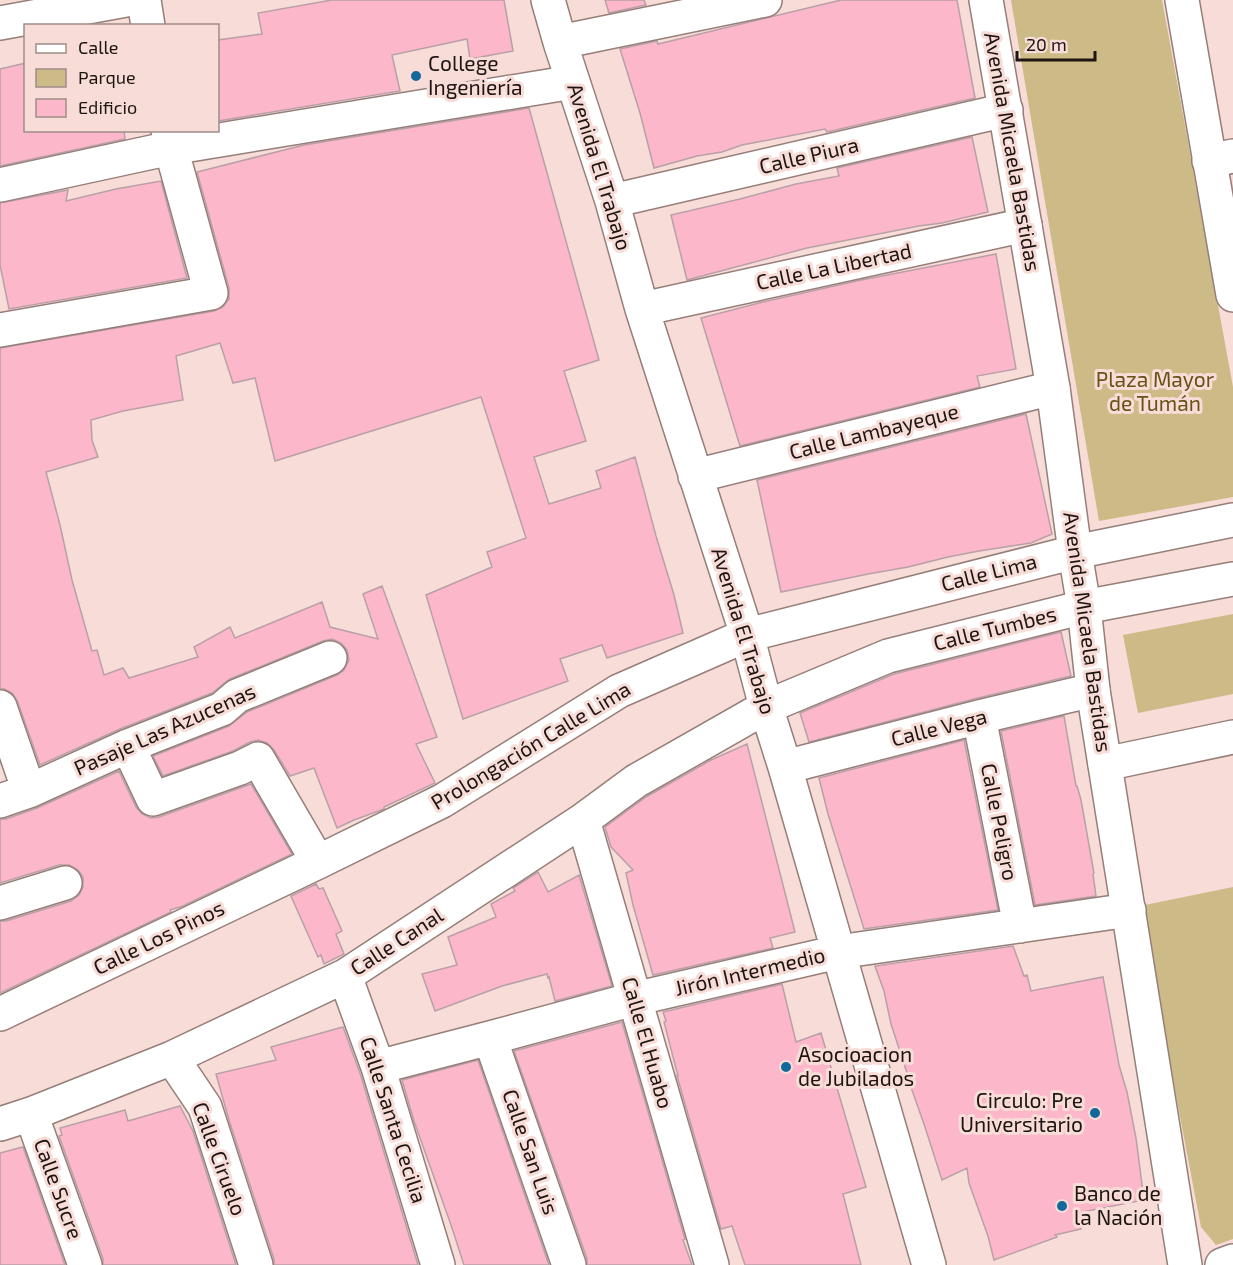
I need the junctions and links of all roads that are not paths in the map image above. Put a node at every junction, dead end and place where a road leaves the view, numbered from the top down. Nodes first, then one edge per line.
1 (126, 0) edge
2 (144, 0) edge
3 (548, 0) edge
4 (765, 0) edge
5 (986, 0) edge
6 (1182, 0) edge
7 (74, 5) edge
8 (0, 23) edge
9 (148, 24) edge
10 (560, 42) junction
11 (573, 82) junction
12 (1006, 110) junction
13 (219, 132) edge
14 (219, 132) edge
15 (169, 139) edge
16 (1221, 159) edge
17 (0, 185) edge
18 (612, 201) junction
19 (1025, 225) junction
20 (1233, 295) edge
21 (642, 309) junction
22 (0, 330) edge
23 (1053, 388) junction
24 (695, 476) junction
25 (1233, 520) edge
26 (1075, 552) junction
27 (1233, 579) edge
28 (1084, 607) junction
29 (747, 634) junction
30 (330, 658) dead end
31 (1093, 690) junction
32 (0, 707) edge
33 (766, 708) junction
34 (979, 717) junction
35 (1233, 737) edge
36 (128, 746) junction
37 (1105, 764) junction
38 (785, 767) junction
39 (14, 796) edge
40 (583, 820) junction
41 (318, 862) junction
42 (65, 883) dead end
43 (0, 903) edge
44 (1129, 910) junction
45 (1020, 926) junction
46 (838, 952) junction
47 (345, 976) junction
48 (634, 999) junction
49 (0, 1014) edge
50 (490, 1038) junction
51 (172, 1058) junction
52 (378, 1067) junction
53 (31, 1114) junction
54 (0, 1124) edge
55 (1233, 1261) edge
56 (85, 1265) edge
57 (256, 1265) edge
58 (438, 1265) edge
59 (569, 1265) edge
60 (712, 1265) edge
61 (929, 1265) edge
62 (1185, 1265) edge
63 (1221, 1265) edge

1 - 7 street
2 - 9 street
3 - 10 street, Avenida El Trabajo
4 - 10 street
5 - 12 street, Avenida Micaela Bastidas
6 - 16 street
7 - 8 street
10 - 11 street, Avenida El Trabajo
11 - 13 street
11 - 18 street, Avenida El Trabajo
12 - 18 street, Calle Piura
12 - 19 street, Avenida Micaela Bastidas
14 - 15 street
15 - 17 street
15 - 22 street
16 - 20 street
18 - 21 street, Avenida El Trabajo
19 - 21 street, Calle La Libertad
19 - 23 street, Avenida Micaela Bastidas
21 - 24 street, Avenida El Trabajo
23 - 24 street, Calle Lambayeque
23 - 26 street, Avenida Micaela Bastidas
24 - 29 street, Avenida El Trabajo
25 - 26 street, Calle Lima
26 - 28 street, Avenida Micaela Bastidas
26 - 29 street, Calle Lima
27 - 28 street, Calle Tumbes
28 - 31 street, Avenida Micaela Bastidas
28 - 33 street, Calle Tumbes
29 - 33 street, Avenida El Trabajo
29 - 41 street, Prolongación Calle Lima
30 - 36 street, Pasaje Las Azucenas
31 - 34 street, Calle Vega
31 - 37 street, Avenida Micaela Bastidas
32 - 39 street
33 - 38 street, Avenida El Trabajo
33 - 40 street, Calle Canal
34 - 38 street, Calle Vega
34 - 45 street, Calle Peligro
35 - 37 street
36 - 39 street, Pasaje Las Azucenas
36 - 41 street
37 - 44 street, Avenida Micaela Bastidas
38 - 46 street, Avenida El Trabajo
40 - 47 street, Calle Canal
40 - 48 street, Calle El Huabo
41 - 49 street, Calle Los Pinos
42 - 43 street
44 - 45 street, Jirón Intermedio
44 - 62 street, Avenida Micaela Bastidas
45 - 46 street, Jirón Intermedio
46 - 48 street, Jirón Intermedio
46 - 61 street, Avenida El Trabajo
47 - 51 street, Calle Canal
47 - 52 street, Calle Santa Cecilia
48 - 50 street, Jirón Intermedio
48 - 60 street, Calle El Huabo
50 - 52 street, Jirón Intermedio
50 - 59 street, Calle San Luis
51 - 53 street, Calle Canal
51 - 57 street, Calle Ciruelo
52 - 58 street, Calle Santa Cecilia
53 - 54 street, Calle Canal
53 - 56 street, Calle Sucre
55 - 63 street

